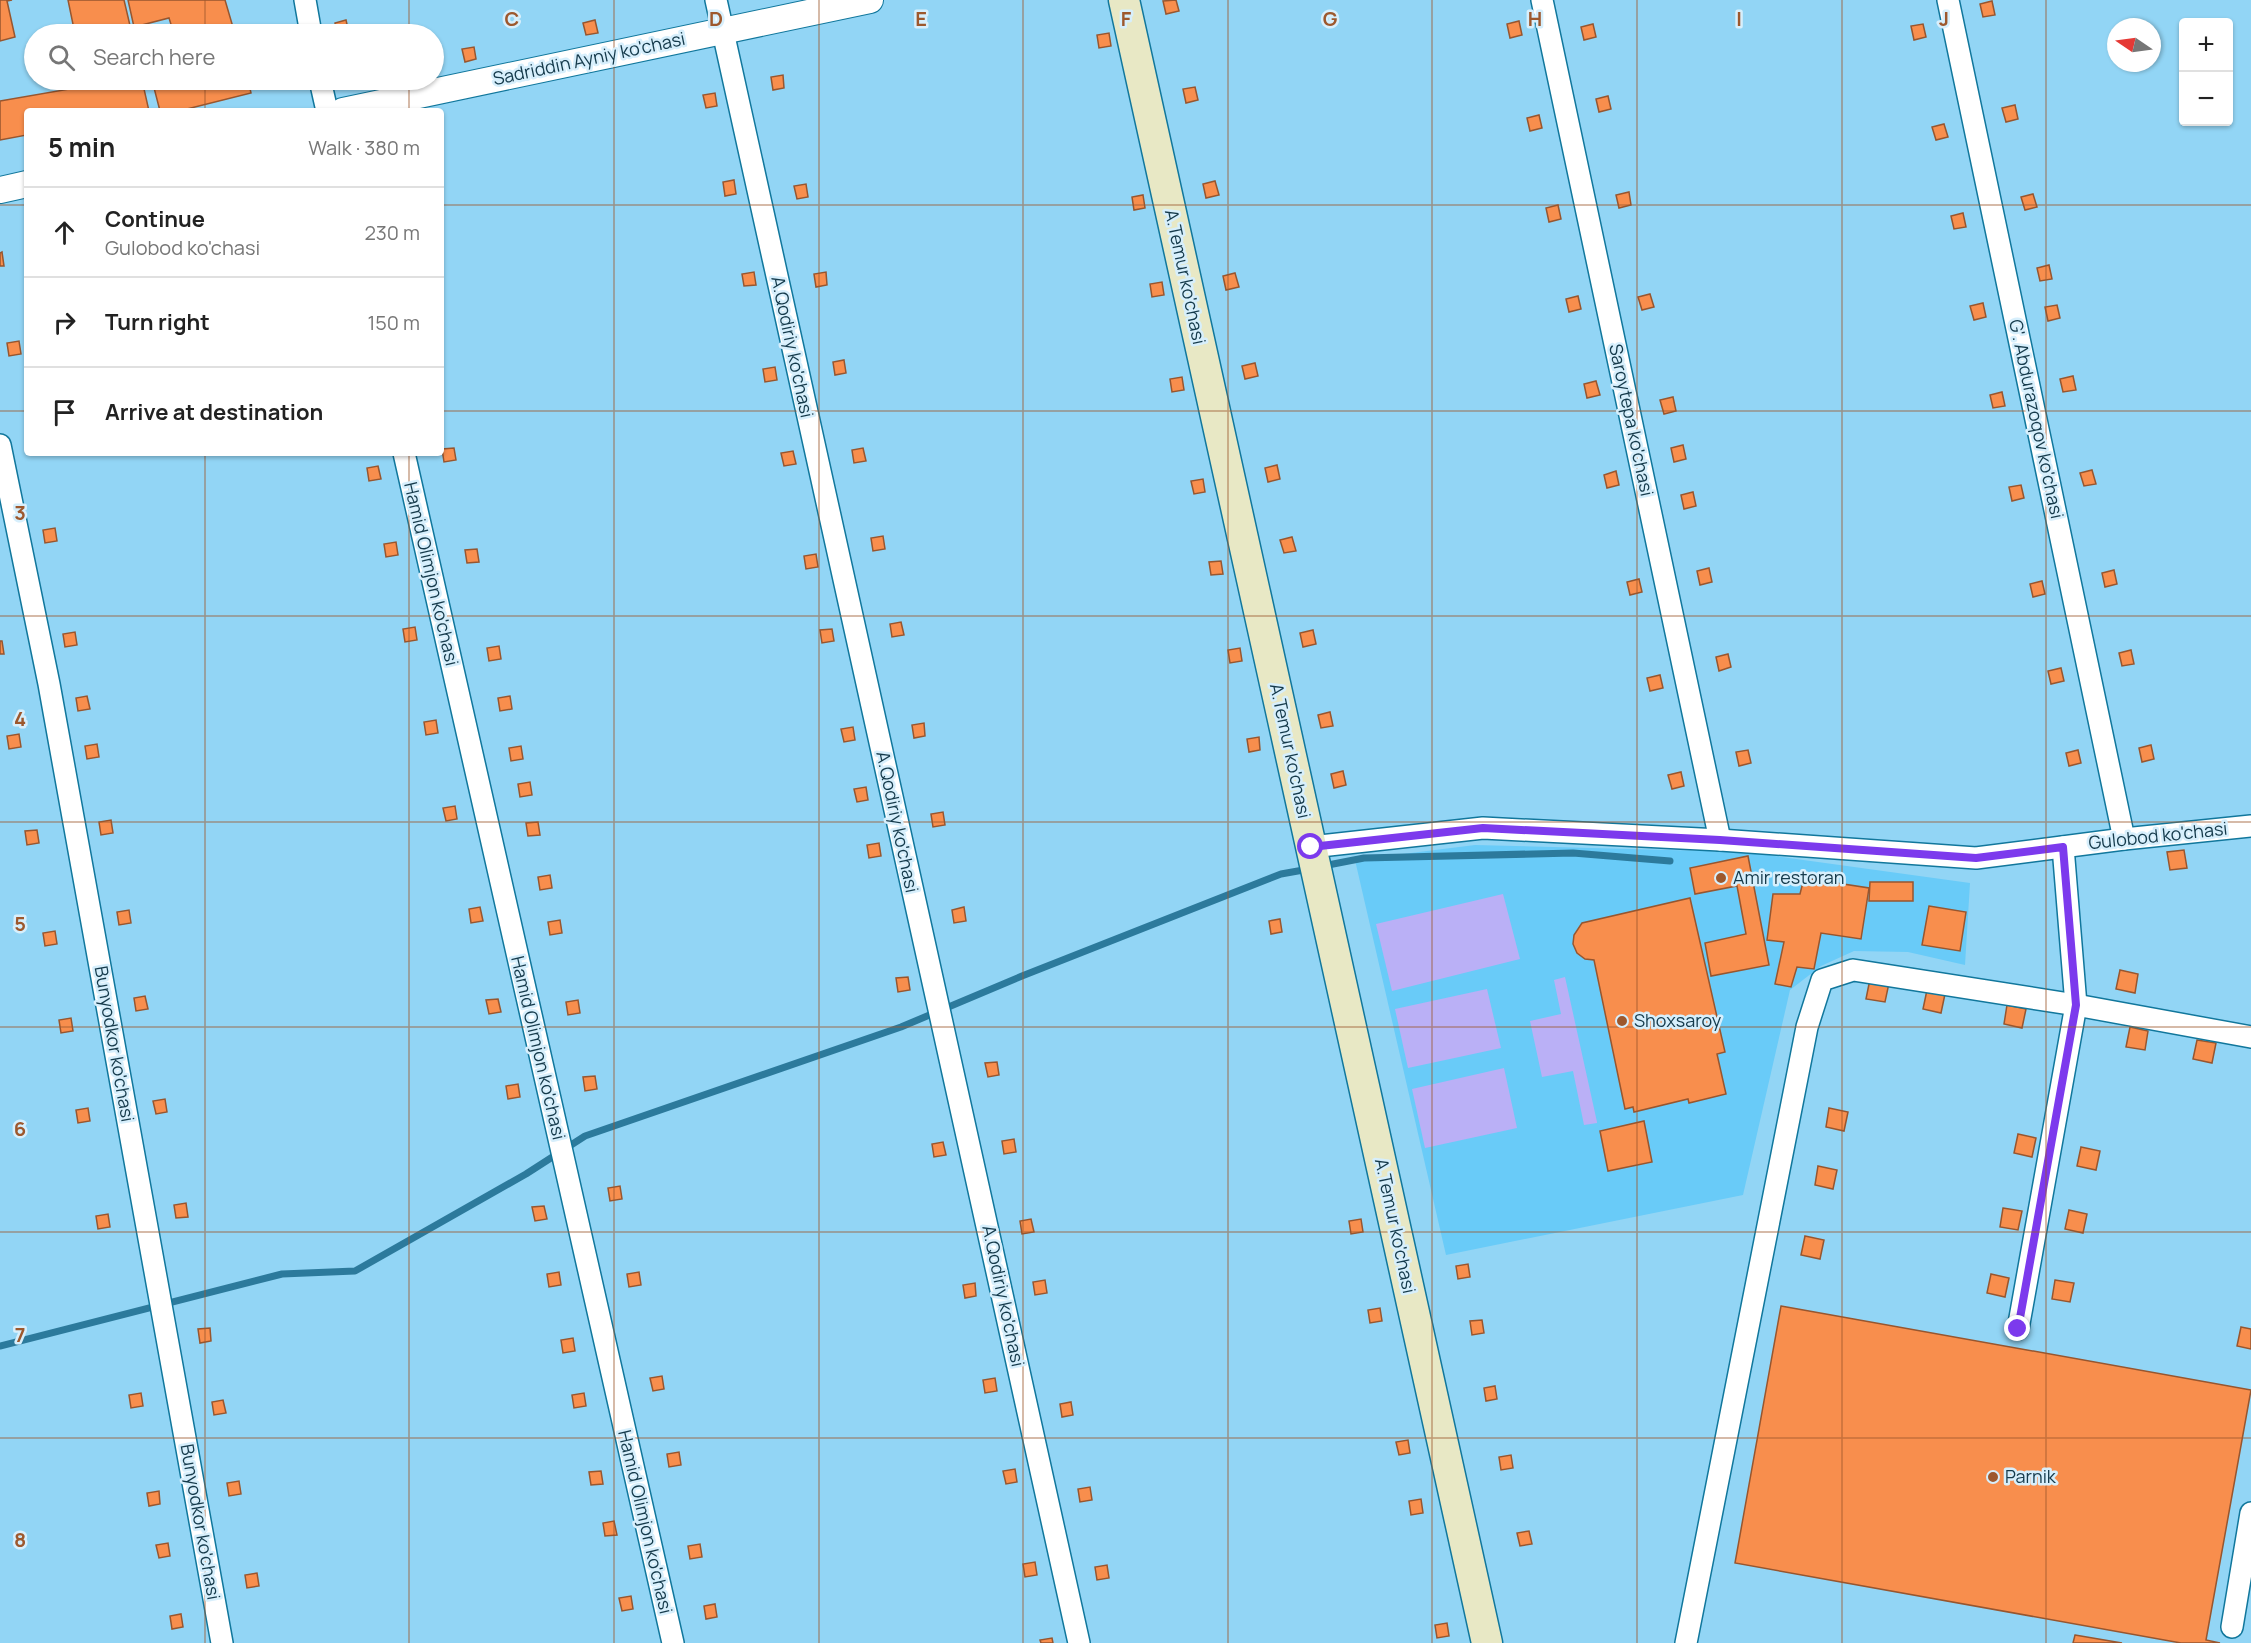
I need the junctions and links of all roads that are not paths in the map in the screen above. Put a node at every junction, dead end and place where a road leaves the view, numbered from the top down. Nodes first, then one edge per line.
1 (305, 0) edge
2 (716, 0) edge
3 (870, 0) edge
4 (1124, 0) edge
5 (1542, 0) edge
6 (1948, 0) edge
7 (309, 24) edge
8 (722, 30) junction
9 (444, 89) edge
10 (322, 90) edge
11 (441, 90) edge
12 (326, 108) edge
13 (357, 108) edge
14 (24, 185) edge
15 (0, 190) edge
16 (0, 445) edge
17 (405, 456) edge
18 (2251, 826) edge
19 (2124, 839) junction
20 (1720, 840) junction
21 (1311, 847) junction
22 (2063, 847) junction
23 (2076, 1005) junction
24 (2251, 1037) edge
25 (2018, 1329) dead end
26 (2251, 1513) edge
27 (2232, 1627) dead end
28 (222, 1643) edge
29 (673, 1643) edge
30 (1079, 1643) edge
31 (1487, 1643) edge
32 (1686, 1643) edge

1 - 7 street
2 - 8 street, A.Qodiriy ko'chasi
3 - 8 street, Sadriddin Ayniy ko'chasi
4 - 21 main road, A.Temur ko'chasi
5 - 20 street, Saroytepa ko'chasi
6 - 19 street, G'. Abdurazoqov ko'chasi
8 - 9 street, Sadriddin Ayniy ko'chasi
8 - 30 street, A.Qodiriy ko'chasi
10 - 12 street
11 - 13 street, Sadriddin Ayniy ko'chasi
14 - 15 street
16 - 28 street, Bunyodkor ko'chasi
17 - 29 street, Hamid Olimjon ko'chasi
18 - 19 street, Gulobod ko'chasi
19 - 22 street, Gulobod ko'chasi
20 - 21 street, Gulobod ko'chasi
20 - 22 street, Gulobod ko'chasi
21 - 31 main road, A.Temur ko'chasi
22 - 23 street
23 - 24 street
23 - 25 street
23 - 32 street
26 - 27 street

